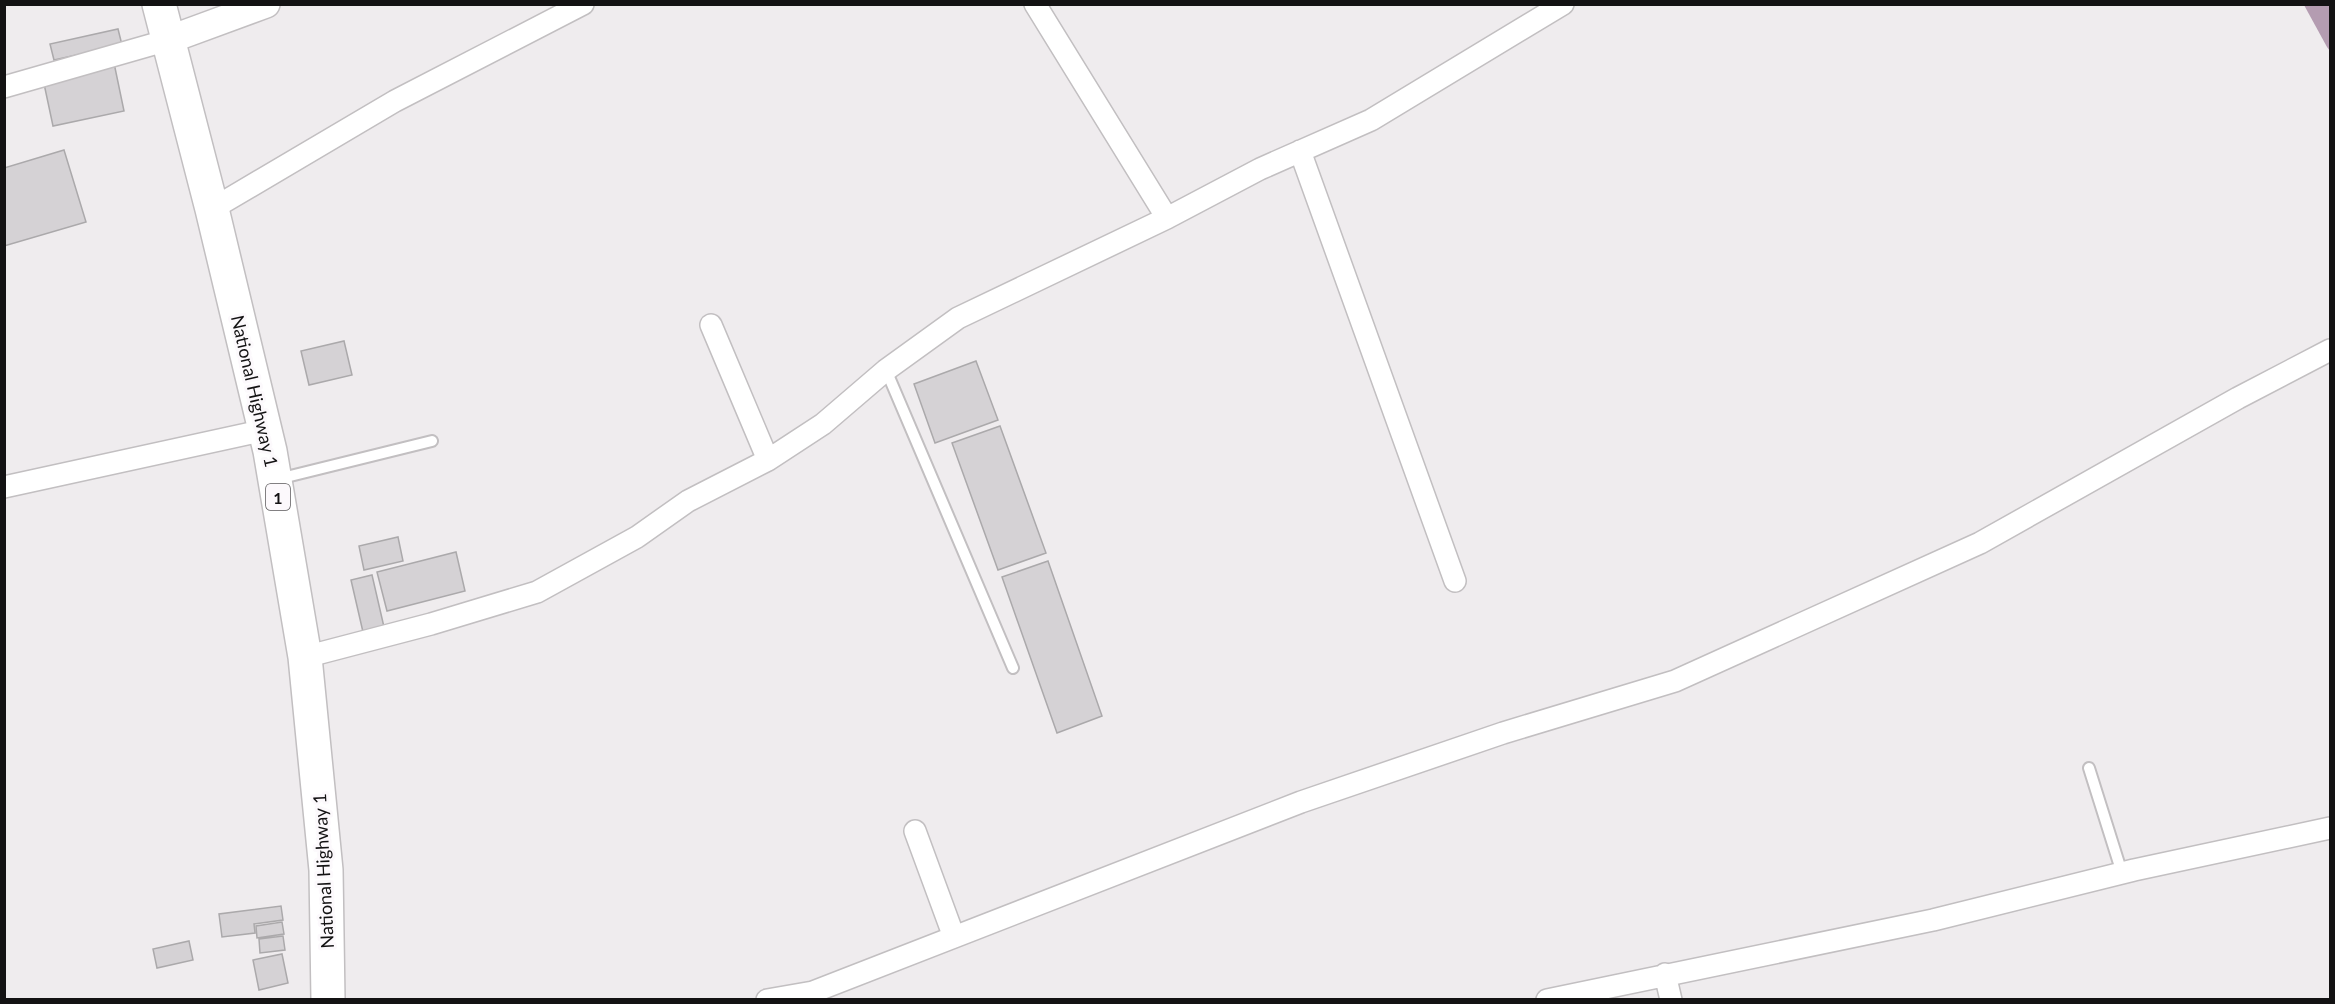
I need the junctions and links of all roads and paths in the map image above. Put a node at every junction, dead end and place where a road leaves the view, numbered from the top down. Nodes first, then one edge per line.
1 (159, 4) edge
2 (266, 4) edge
3 (583, 4) edge
4 (1035, 4) edge
5 (1563, 4) edge
6 (168, 40) junction
7 (4, 87) edge
8 (1300, 151) junction
9 (213, 209) junction
10 (1167, 218) junction
11 (711, 325) dead end
12 (2331, 350) edge
13 (886, 370) junction
14 (266, 430) junction
15 (432, 441) dead end
16 (768, 460) junction
17 (275, 480) junction
18 (4, 487) edge
19 (1455, 581) dead end
20 (305, 657) junction
21 (1013, 668) dead end
22 (2089, 768) dead end
23 (2331, 828) edge
24 (915, 831) dead end
25 (2122, 873) junction
26 (954, 937) junction
27 (1665, 974) junction
28 (328, 999) edge
29 (767, 999) edge
30 (1547, 999) edge
31 (1671, 999) edge

1 - 6 highway, National Highway 1 / 1
2 - 6 street
3 - 9 street
4 - 10 street
5 - 8 street
6 - 7 street
6 - 9 highway, National Highway 1 / 1
8 - 10 street
8 - 19 street
9 - 14 highway, National Highway 1 / 1
10 - 13 street
11 - 16 street
12 - 26 street
13 - 16 street
13 - 21 lane
14 - 17 highway, National Highway 1 / 1
14 - 18 street
15 - 17 lane
16 - 20 street
17 - 20 highway, National Highway 1 / 1
20 - 28 highway, National Highway 1 / 1
22 - 25 lane
23 - 25 street
24 - 26 street
25 - 27 street
26 - 29 street
27 - 30 street
27 - 31 street

